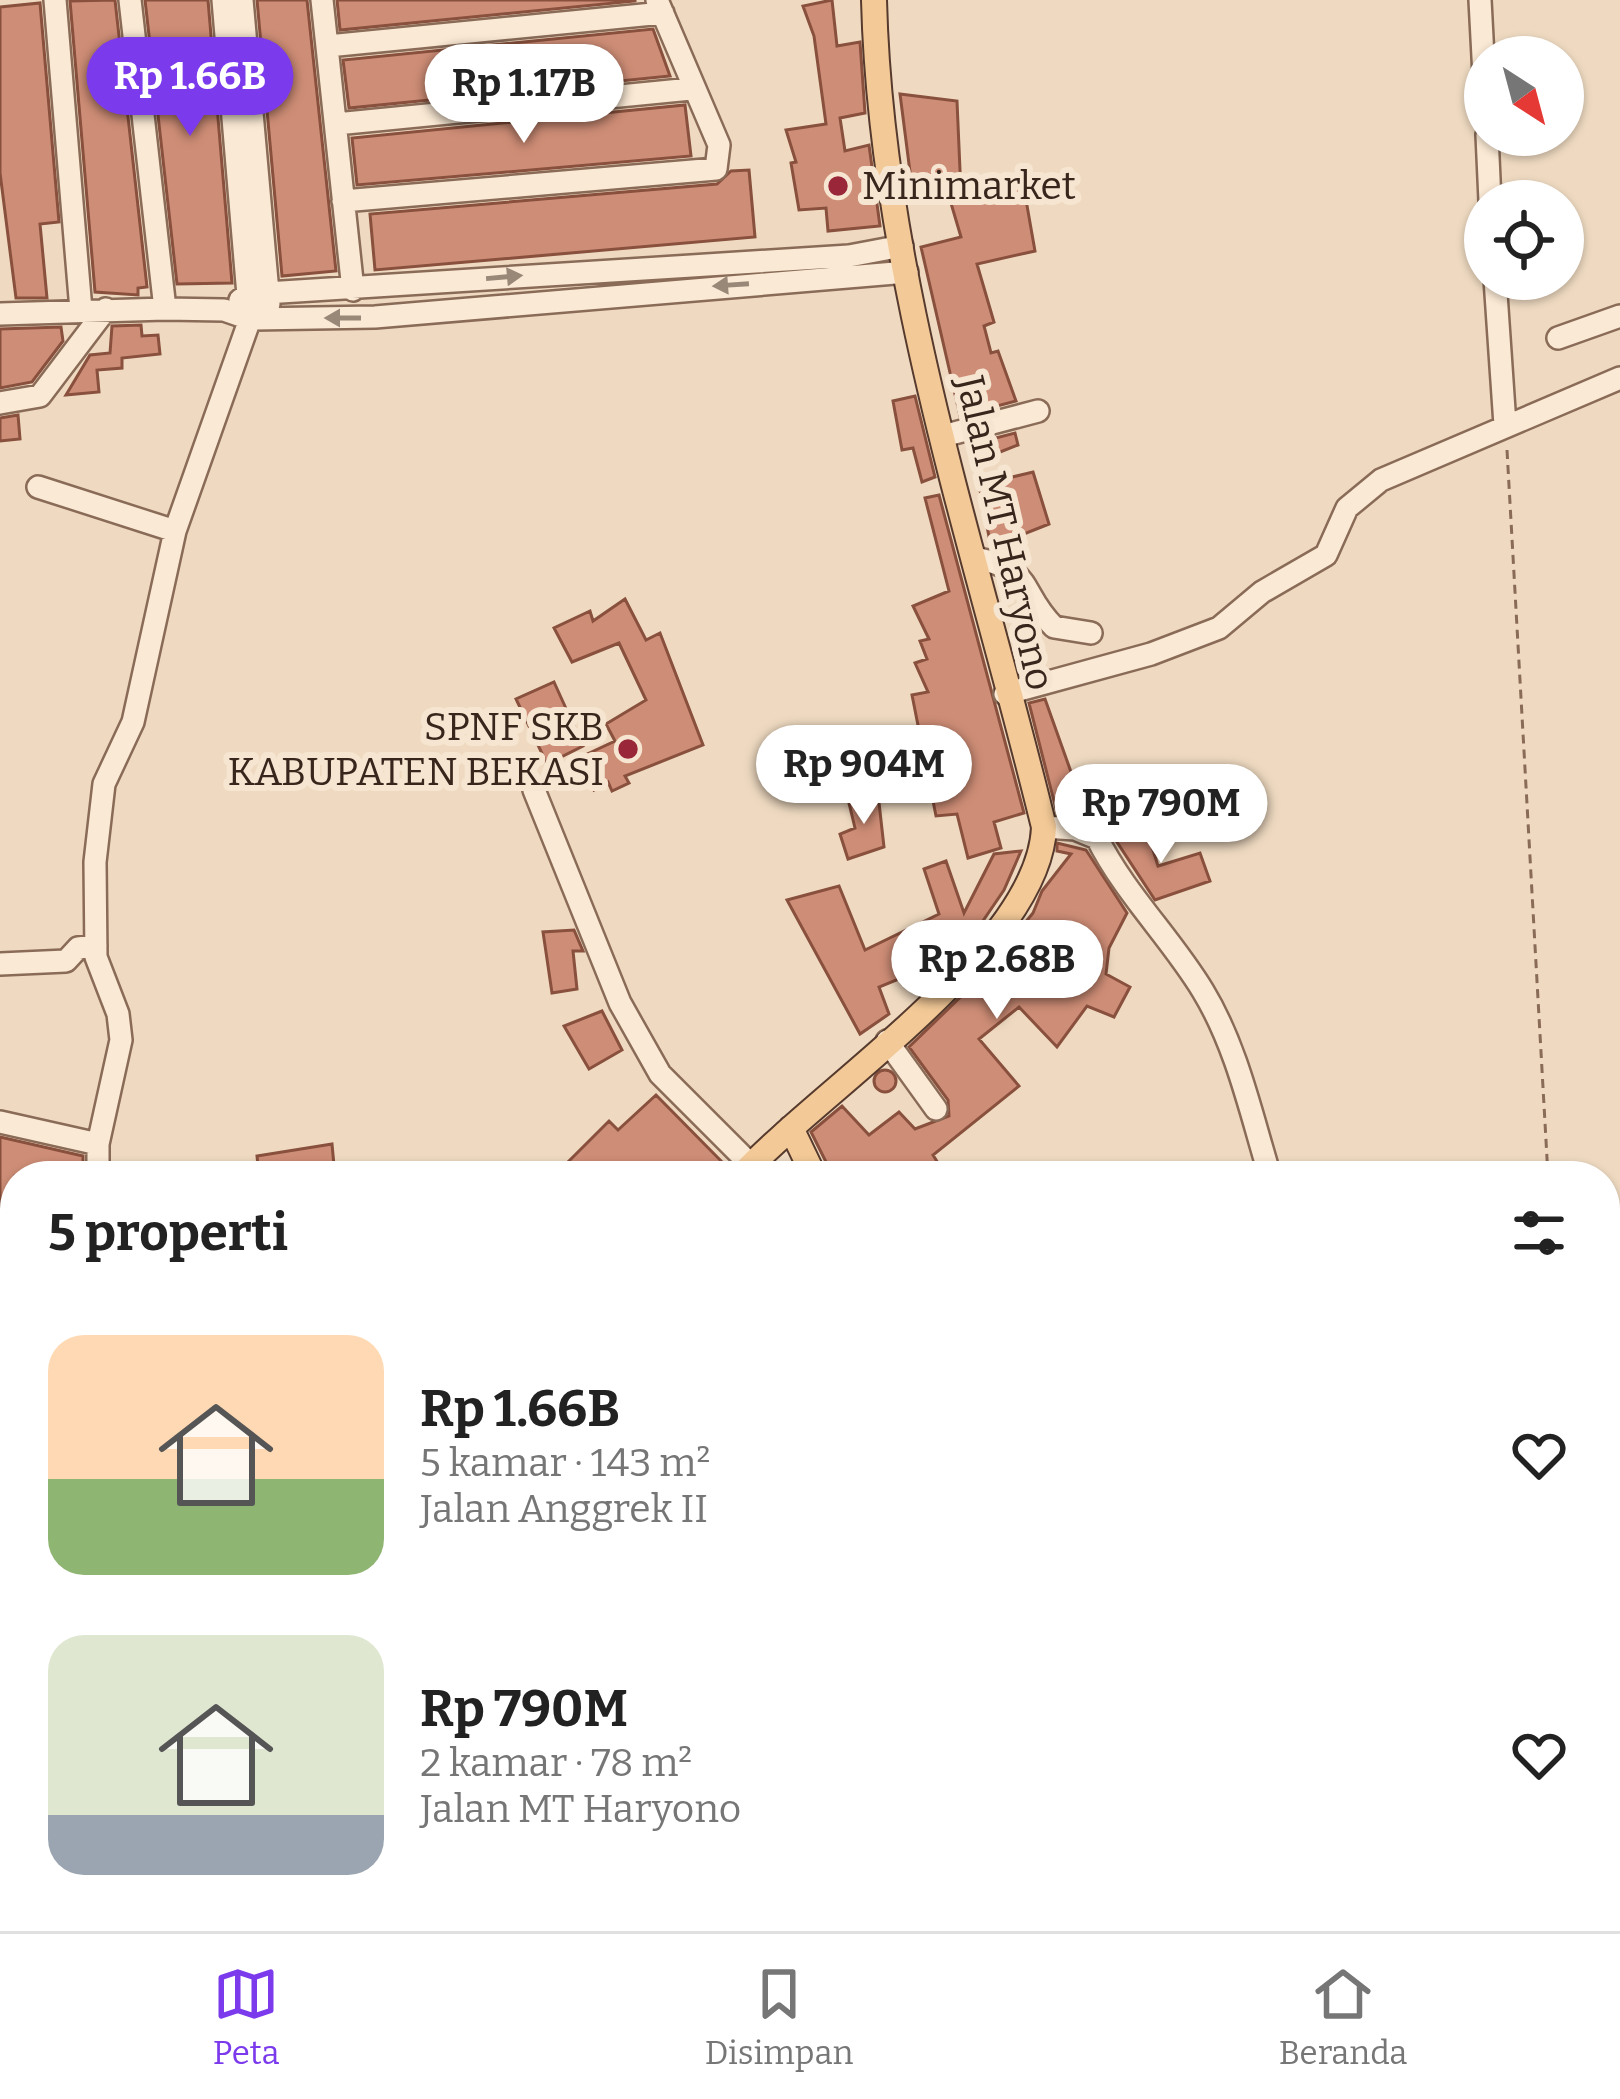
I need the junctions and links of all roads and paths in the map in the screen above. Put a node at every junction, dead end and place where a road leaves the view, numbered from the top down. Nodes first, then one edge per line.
1 (55, 0) edge
2 (130, 0) edge
3 (223, 0) edge
4 (242, 0) edge
5 (322, 0) edge
6 (874, 0) edge
7 (1480, 0) edge
8 (660, 6) edge
9 (1482, 36) edge
10 (328, 46) junction
11 (692, 89) junction
12 (336, 124) junction
13 (343, 201) junction
14 (904, 259) junction
15 (353, 290) junction
16 (259, 293) junction
17 (1496, 300) edge
18 (106, 309) junction
19 (165, 309) junction
20 (81, 310) junction
21 (224, 310) junction
22 (0, 314) edge
23 (1620, 316) edge
24 (260, 319) junction
25 (1558, 338) dead end
26 (1620, 378) edge
27 (0, 403) edge
28 (1038, 411) dead end
29 (1505, 425) junction
30 (943, 436) junction
31 (38, 487) dead end
32 (175, 531) junction
33 (974, 558) junction
34 (1091, 633) dead end
35 (1005, 694) junction
36 (534, 790) dead end
37 (1043, 827) junction
38 (96, 946) junction
39 (0, 964) edge
40 (887, 1041) junction
41 (936, 1109) dead end
42 (0, 1121) edge
43 (791, 1128) junction
44 (98, 1144) junction
45 (98, 1161) edge
46 (737, 1161) edge
47 (756, 1161) edge
48 (807, 1161) edge
49 (1266, 1161) edge
50 (1547, 1161) edge

1 - 20 street
2 - 19 street
3 - 16 street
4 - 16 street
5 - 10 street
6 - 14 main road, Jalan MT Haryono
7 - 9 street
8 - 10 street
8 - 11 street
10 - 12 street
11 - 12 street
11 - 13 street
12 - 13 street
13 - 15 street
15 -> 14 street
14 -> 24 street
14 - 30 main road, Jalan MT Haryono
15 - 16 street
16 - 21 street
16 - 24 street
17 - 29 street
18 - 19 street
18 - 20 street
18 - 27 street
19 - 21 street
20 - 22 street
21 - 24 street
23 - 25 street
24 - 32 street
26 - 29 street
28 - 30 street
29 - 35 street
29 - 50 path
30 - 33 main road, Jalan MT Haryono
31 - 32 street
32 - 38 street
33 - 34 street
33 - 35 main road, Jalan MT Haryono
35 - 37 main road, Jalan MT Haryono
36 - 46 street
37 - 40 main road
37 - 49 street
38 - 39 street
38 - 44 street
40 - 41 street
40 - 43 main road
42 - 44 street
43 - 47 main road
43 - 48 main road
44 - 45 street

